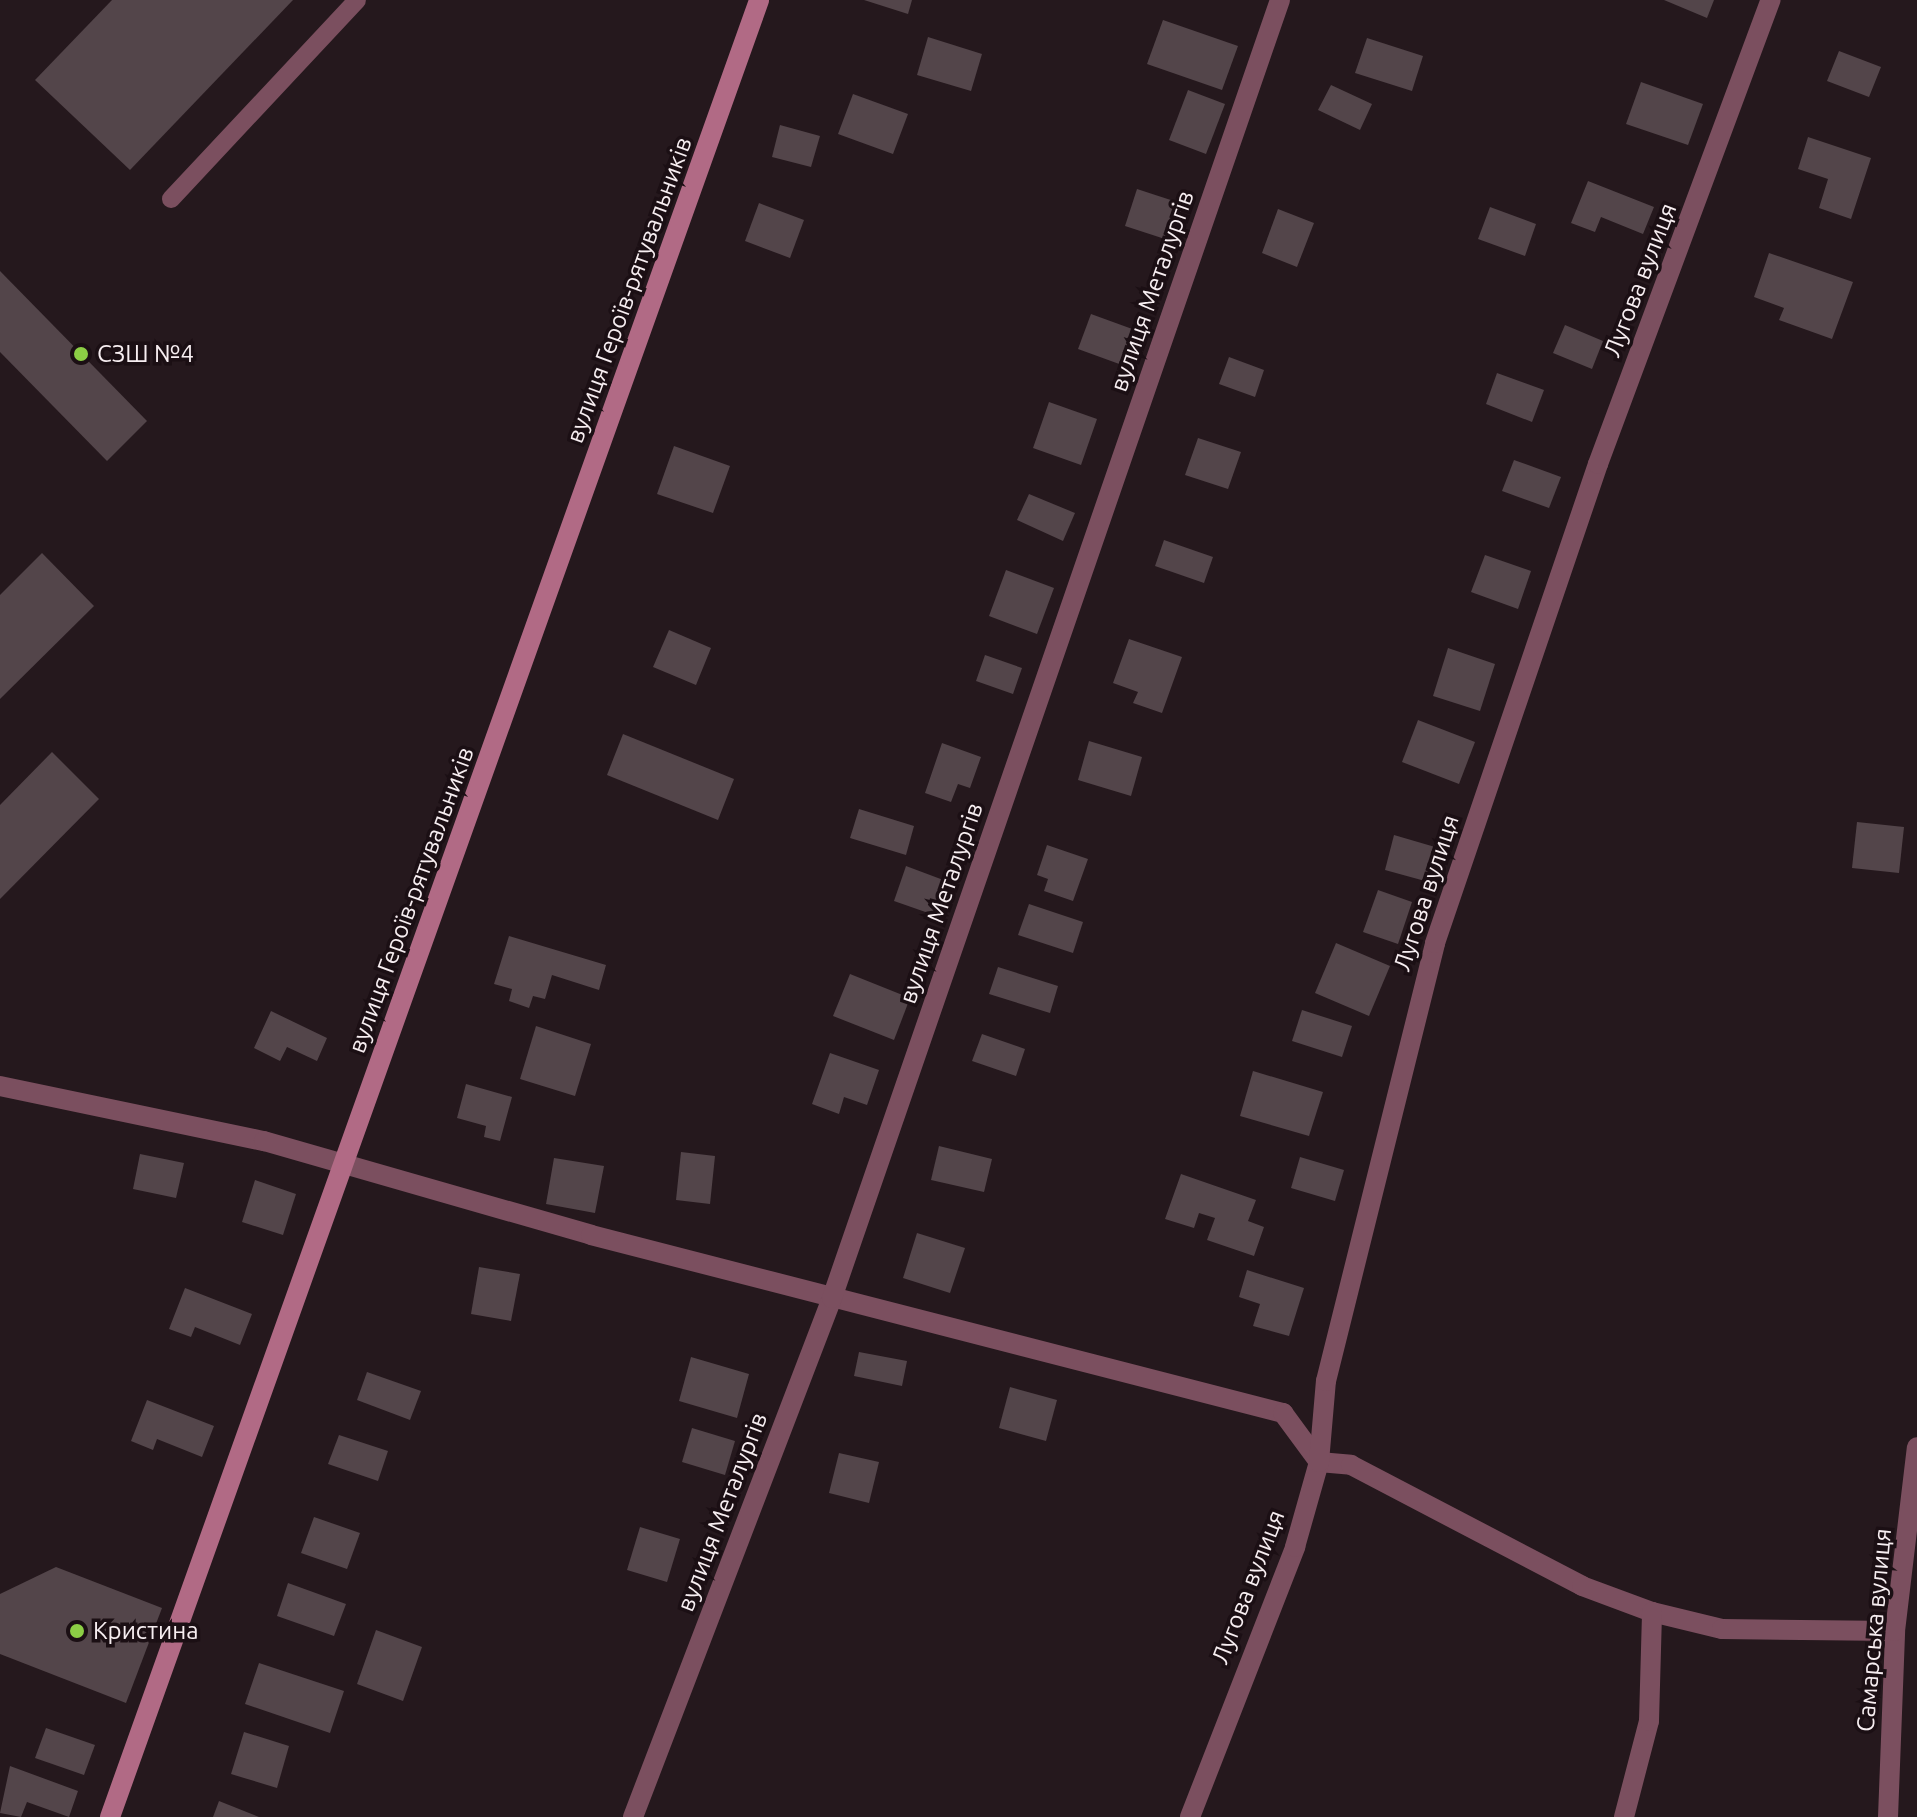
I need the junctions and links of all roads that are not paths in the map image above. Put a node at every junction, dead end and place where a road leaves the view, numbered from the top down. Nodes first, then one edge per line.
1 (357, 0) edge
2 (759, 0) edge
3 (1280, 0) edge
4 (1771, 0) edge
5 (171, 199) dead end
6 (0, 1086) edge
7 (343, 1167) junction
8 (832, 1298) junction
9 (1917, 1447) edge
10 (1319, 1462) junction
11 (1652, 1612) junction
12 (1895, 1631) junction
13 (110, 1817) edge
14 (633, 1817) edge
15 (1190, 1817) edge
16 (1624, 1817) edge
17 (1888, 1817) edge

1 - 5 lane
2 - 7 street, вулиця Героїв-рятувальників
3 - 8 street, вулиця Металургів
4 - 10 street, Лугова вулиця
6 - 7 street
7 - 8 street
7 - 13 street, вулиця Героїв-рятувальників
8 - 10 street
8 - 14 street, вулиця Металургів
9 - 12 street, Самарська вулиця
10 - 11 street
10 - 15 street, Лугова вулиця
11 - 12 street
11 - 16 street
12 - 17 street, Самарська вулиця

